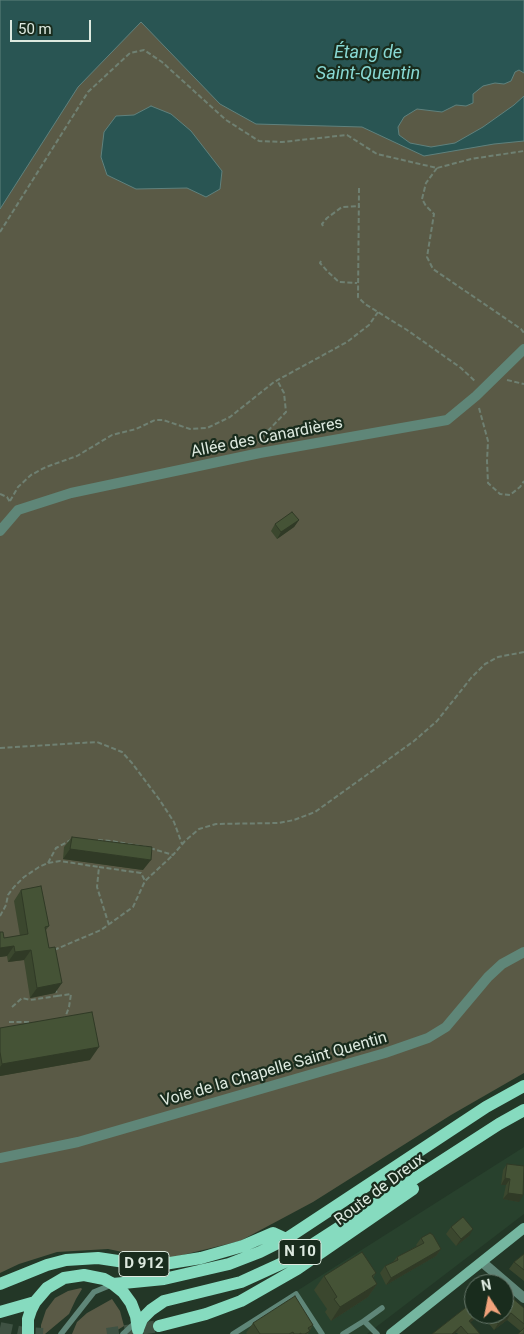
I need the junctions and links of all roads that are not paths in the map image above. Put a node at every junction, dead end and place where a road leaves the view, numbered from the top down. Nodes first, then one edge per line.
1 (524, 349) edge
2 (0, 530) edge
3 (524, 952) edge
4 (524, 1086) edge
5 (524, 1110) edge
6 (456, 1151) junction
7 (0, 1158) edge
8 (524, 1228) edge
9 (286, 1239) junction
10 (482, 1262) junction
11 (0, 1284) edge
12 (113, 1284) junction
13 (524, 1298) edge
14 (35, 1302) junction
15 (382, 1308) dead end
16 (0, 1312) edge
17 (364, 1321) junction
18 (159, 1326) tunnel mouth
19 (138, 1328) edge
20 (28, 1334) edge
21 (61, 1334) edge
22 (123, 1334) edge
23 (233, 1334) edge
24 (322, 1334) edge
25 (343, 1334) edge
26 (377, 1334) edge
27 (391, 1334) edge

1 - 2 street, Allée des Canardières
3 - 7 street, Voie de la Chapelle Saint Quentin
4 - 9 main road, N 10
5 - 6 main road, N 10
6 - 18 main road, Route de Dreux
6 - 19 main road, N 10
8 - 10 street
9 - 11 main road, D 912
9 - 12 main road
10 - 13 street
10 - 27 street
12 - 14 main road
12 - 19 main road
12 - 21 lane
14 - 16 main road
14 - 20 main road
15 - 17 lane
17 - 25 lane
17 - 26 lane
19 - 22 lane
23 - 24 lane

